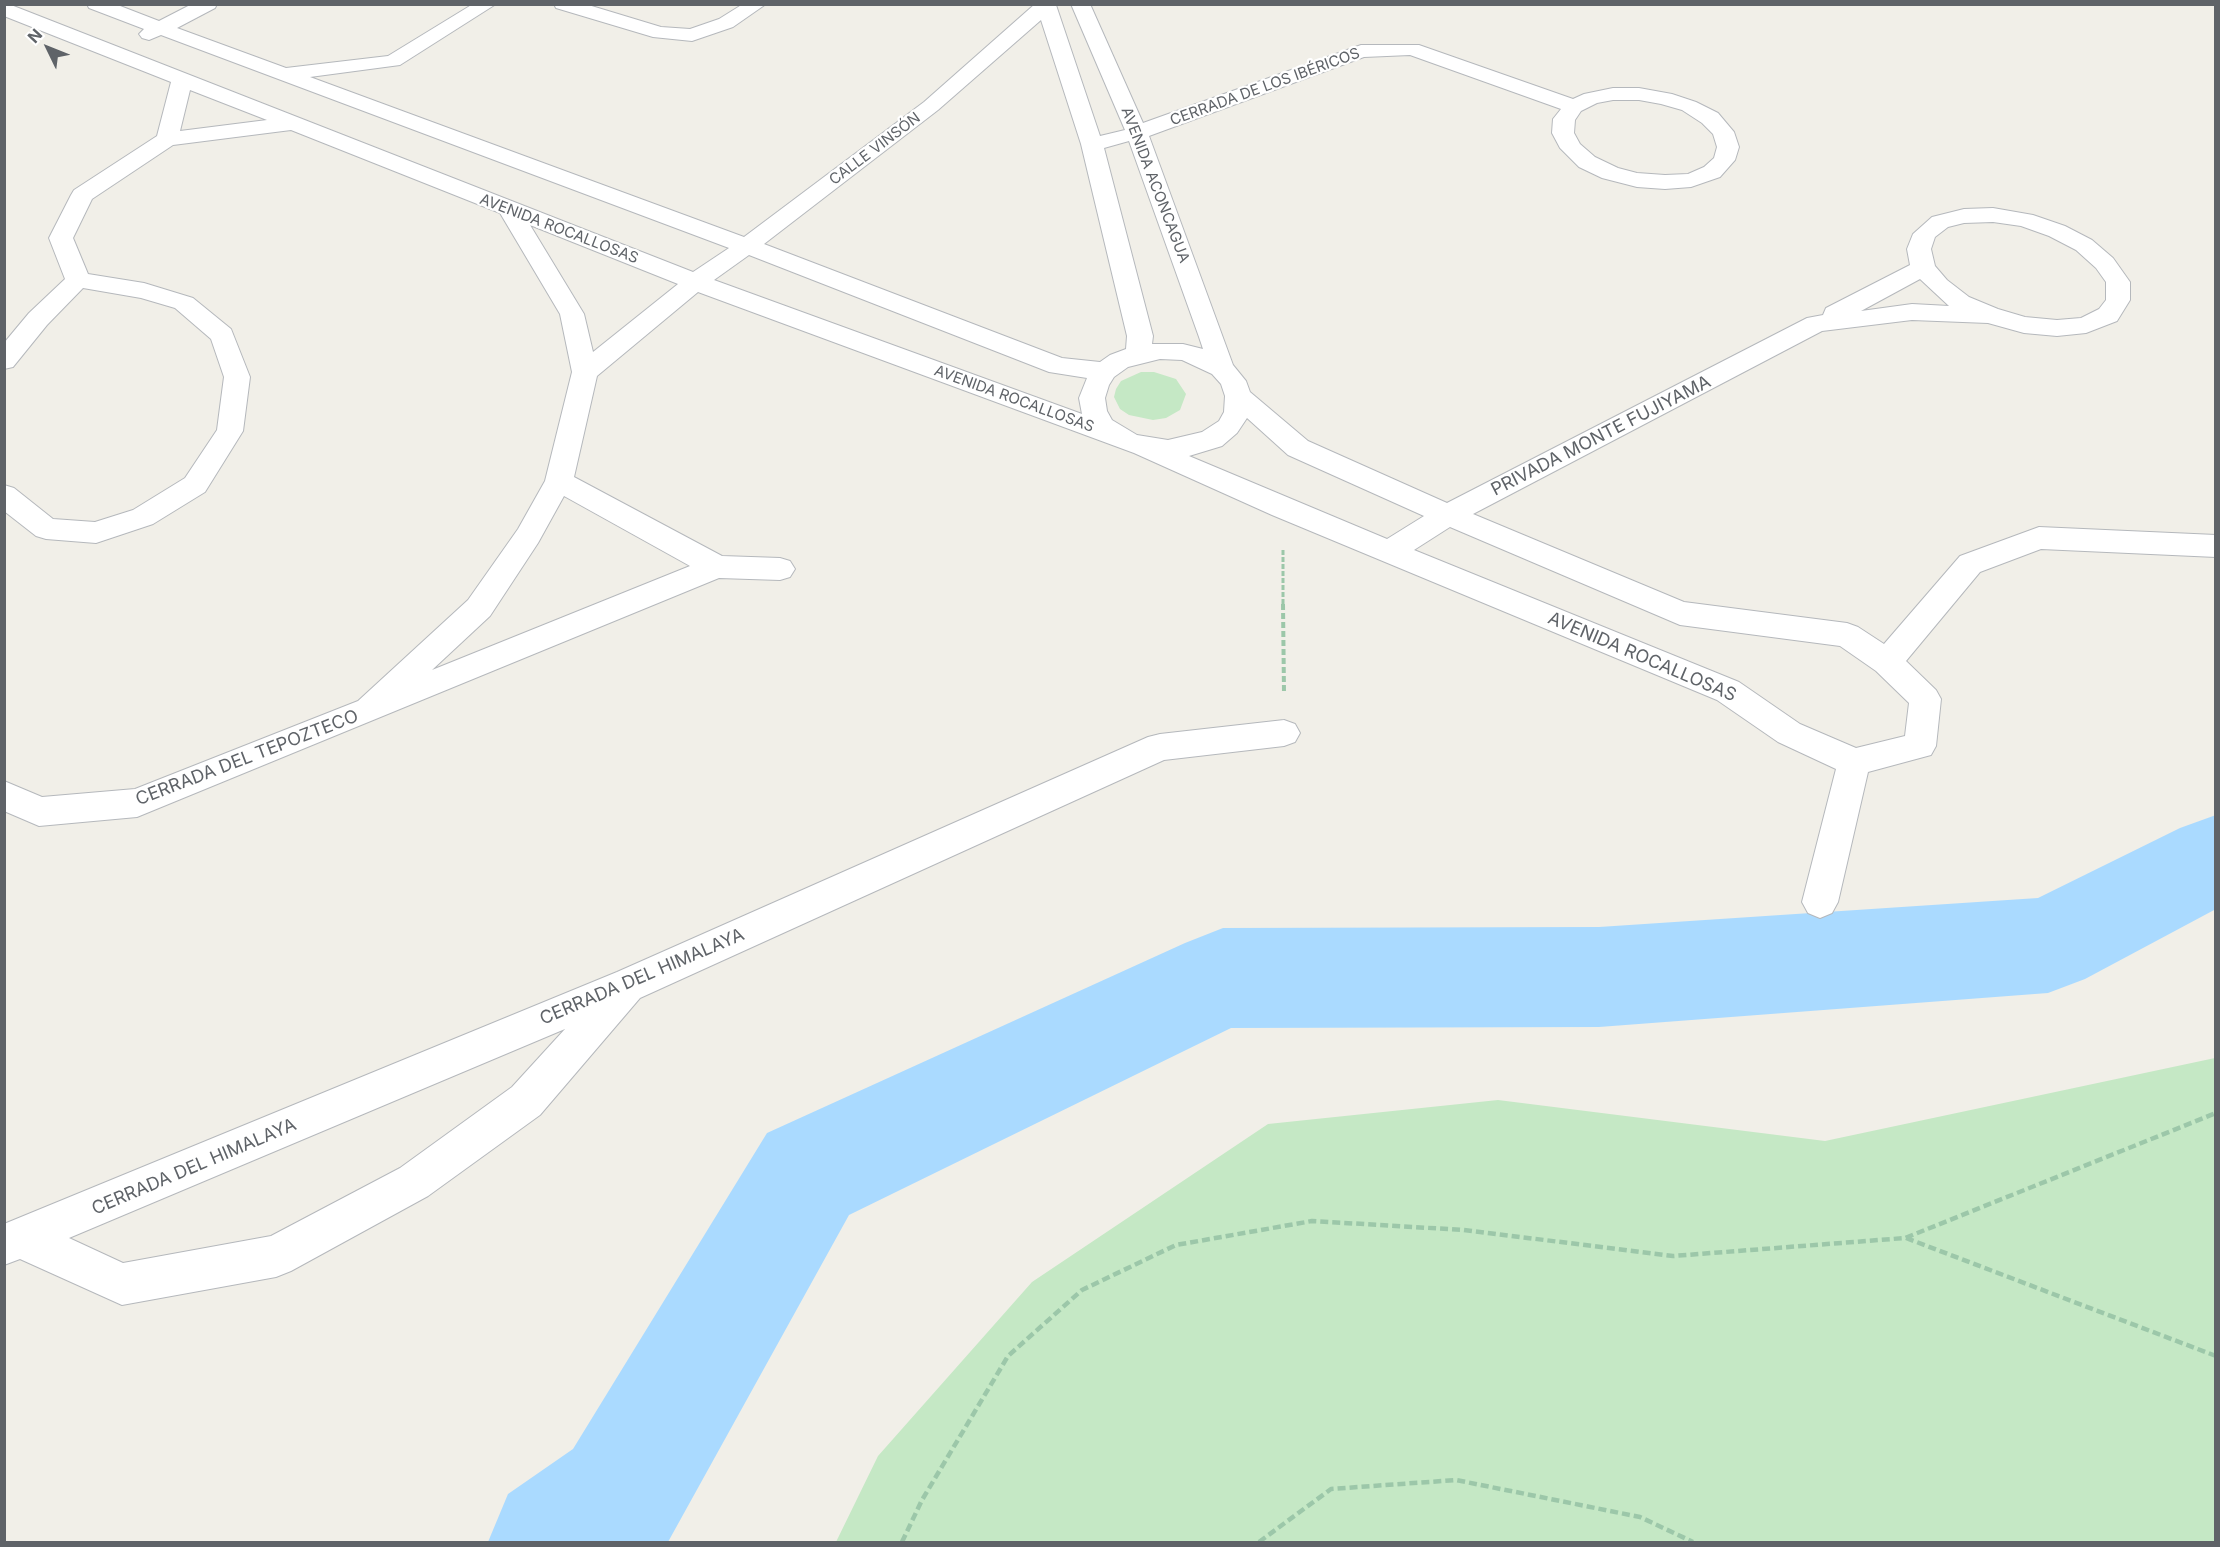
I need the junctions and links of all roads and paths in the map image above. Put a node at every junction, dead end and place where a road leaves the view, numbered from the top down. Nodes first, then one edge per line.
1 (96, 4) edge
2 (156, 4) edge
3 (208, 4) edge
4 (487, 4) edge
5 (562, 4) edge
6 (757, 4) edge
7 (1080, 4) edge
8 (1046, 5) edge
9 (4, 9) edge
10 (130, 17) junction
11 (160, 28) junction
12 (94, 31) junction
13 (113, 52) junction
14 (284, 75) junction
15 (182, 79) junction
16 (389, 87) junction
17 (1574, 107) junction
18 (292, 123) junction
19 (1137, 133) junction
20 (167, 139) junction
21 (1092, 144) junction
22 (448, 161) junction
23 (509, 209) junction
24 (747, 246) junction
25 (1923, 268) junction
26 (78, 280) junction
27 (695, 282) junction
28 (1989, 315) junction
29 (1816, 324) junction
30 (1138, 354) junction
31 (4, 361) edge
32 (1221, 368) junction
33 (1105, 371) junction
34 (585, 372) junction
35 (1238, 396) junction
36 (1131, 442) junction
37 (559, 481) junction
38 (4, 495) edge
39 (1282, 508) junction
40 (1448, 515) junction
41 (2216, 546) edge
42 (1389, 552) junction
43 (717, 567) junction
44 (780, 569) dead end
45 (1887, 662) junction
46 (369, 710) junction
47 (1284, 733) joint
48 (1854, 762) junction
49 (4, 795) edge
50 (1820, 902) dead end
51 (630, 984) junction
52 (2216, 1113) edge
53 (1905, 1238) junction
54 (14, 1242) edge
55 (2216, 1356) edge
56 (902, 1542) edge
57 (1259, 1542) edge
58 (1693, 1542) edge

1 - 10 street, AVENIDA ROCALLOSAS
2 - 10 street
3 - 11 street
4 - 16 street
5 - 6 street
7 - 19 street, AVENIDA ACONCAGUA
8 - 21 street
8 - 24 street, CALLE VINSÓN
9 - 12 street, AVENIDA ROCALLOSAS
10 - 11 street, AVENIDA ROCALLOSAS
10 - 12 street
11 - 13 street
11 - 14 street, AVENIDA ROCALLOSAS
12 - 13 street, AVENIDA ROCALLOSAS
13 - 15 street, AVENIDA ROCALLOSAS
14 - 16 street, AVENIDA ROCALLOSAS
14 - 16 street
15 - 18 street, AVENIDA ROCALLOSAS
15 - 20 street
16 - 22 street, AVENIDA ROCALLOSAS
17 - 17 street
17 - 19 street, CERRADA DE LOS IBÉRICOS
18 - 20 street
18 - 22 street, AVENIDA ROCALLOSAS
19 - 21 street, CERRADA DE LOS IBÉRICOS
19 - 32 street, AVENIDA ACONCAGUA
20 - 26 street
21 - 30 street
22 - 23 street, AVENIDA ROCALLOSAS
22 - 24 street, AVENIDA ROCALLOSAS
23 - 27 street, AVENIDA ROCALLOSAS
23 - 34 street, CERRADA DEL TEPOZTECO
24 - 27 street, CALLE VINSÓN
24 - 33 street, AVENIDA ROCALLOSAS
25 - 28 street, PRIVADA MONTE FUJIYAMA
25 - 28 street, PRIVADA MONTE FUJIYAMA
25 - 29 street, PRIVADA MONTE FUJIYAMA
26 - 31 street
26 - 38 street
27 - 34 street
27 - 36 street, AVENIDA ROCALLOSAS
28 - 29 street, PRIVADA MONTE FUJIYAMA
29 - 40 street, PRIVADA MONTE FUJIYAMA
30 - 32 street
30 - 33 street
32 - 35 street
33 - 36 street
34 - 37 street, CERRADA DEL TEPOZTECO
35 - 36 street
35 - 40 street
36 - 39 street, AVENIDA ROCALLOSAS
37 - 43 street
37 - 46 street, CERRADA DEL TEPOZTECO
39 - 42 street, AVENIDA ROCALLOSAS
39 - 47 path
40 - 42 street, PRIVADA MONTE FUJIYAMA
40 - 45 street
41 - 45 street
42 - 48 street, AVENIDA ROCALLOSAS
43 - 44 street
43 - 46 street
45 - 48 street
46 - 49 street, CERRADA DEL TEPOZTECO
47 - 51 street, CERRADA DEL HIMALAYA
48 - 50 street
51 - 54 street, CERRADA DEL HIMALAYA
51 - 54 street
52 - 53 path
53 - 55 path
53 - 56 path
57 - 58 path

